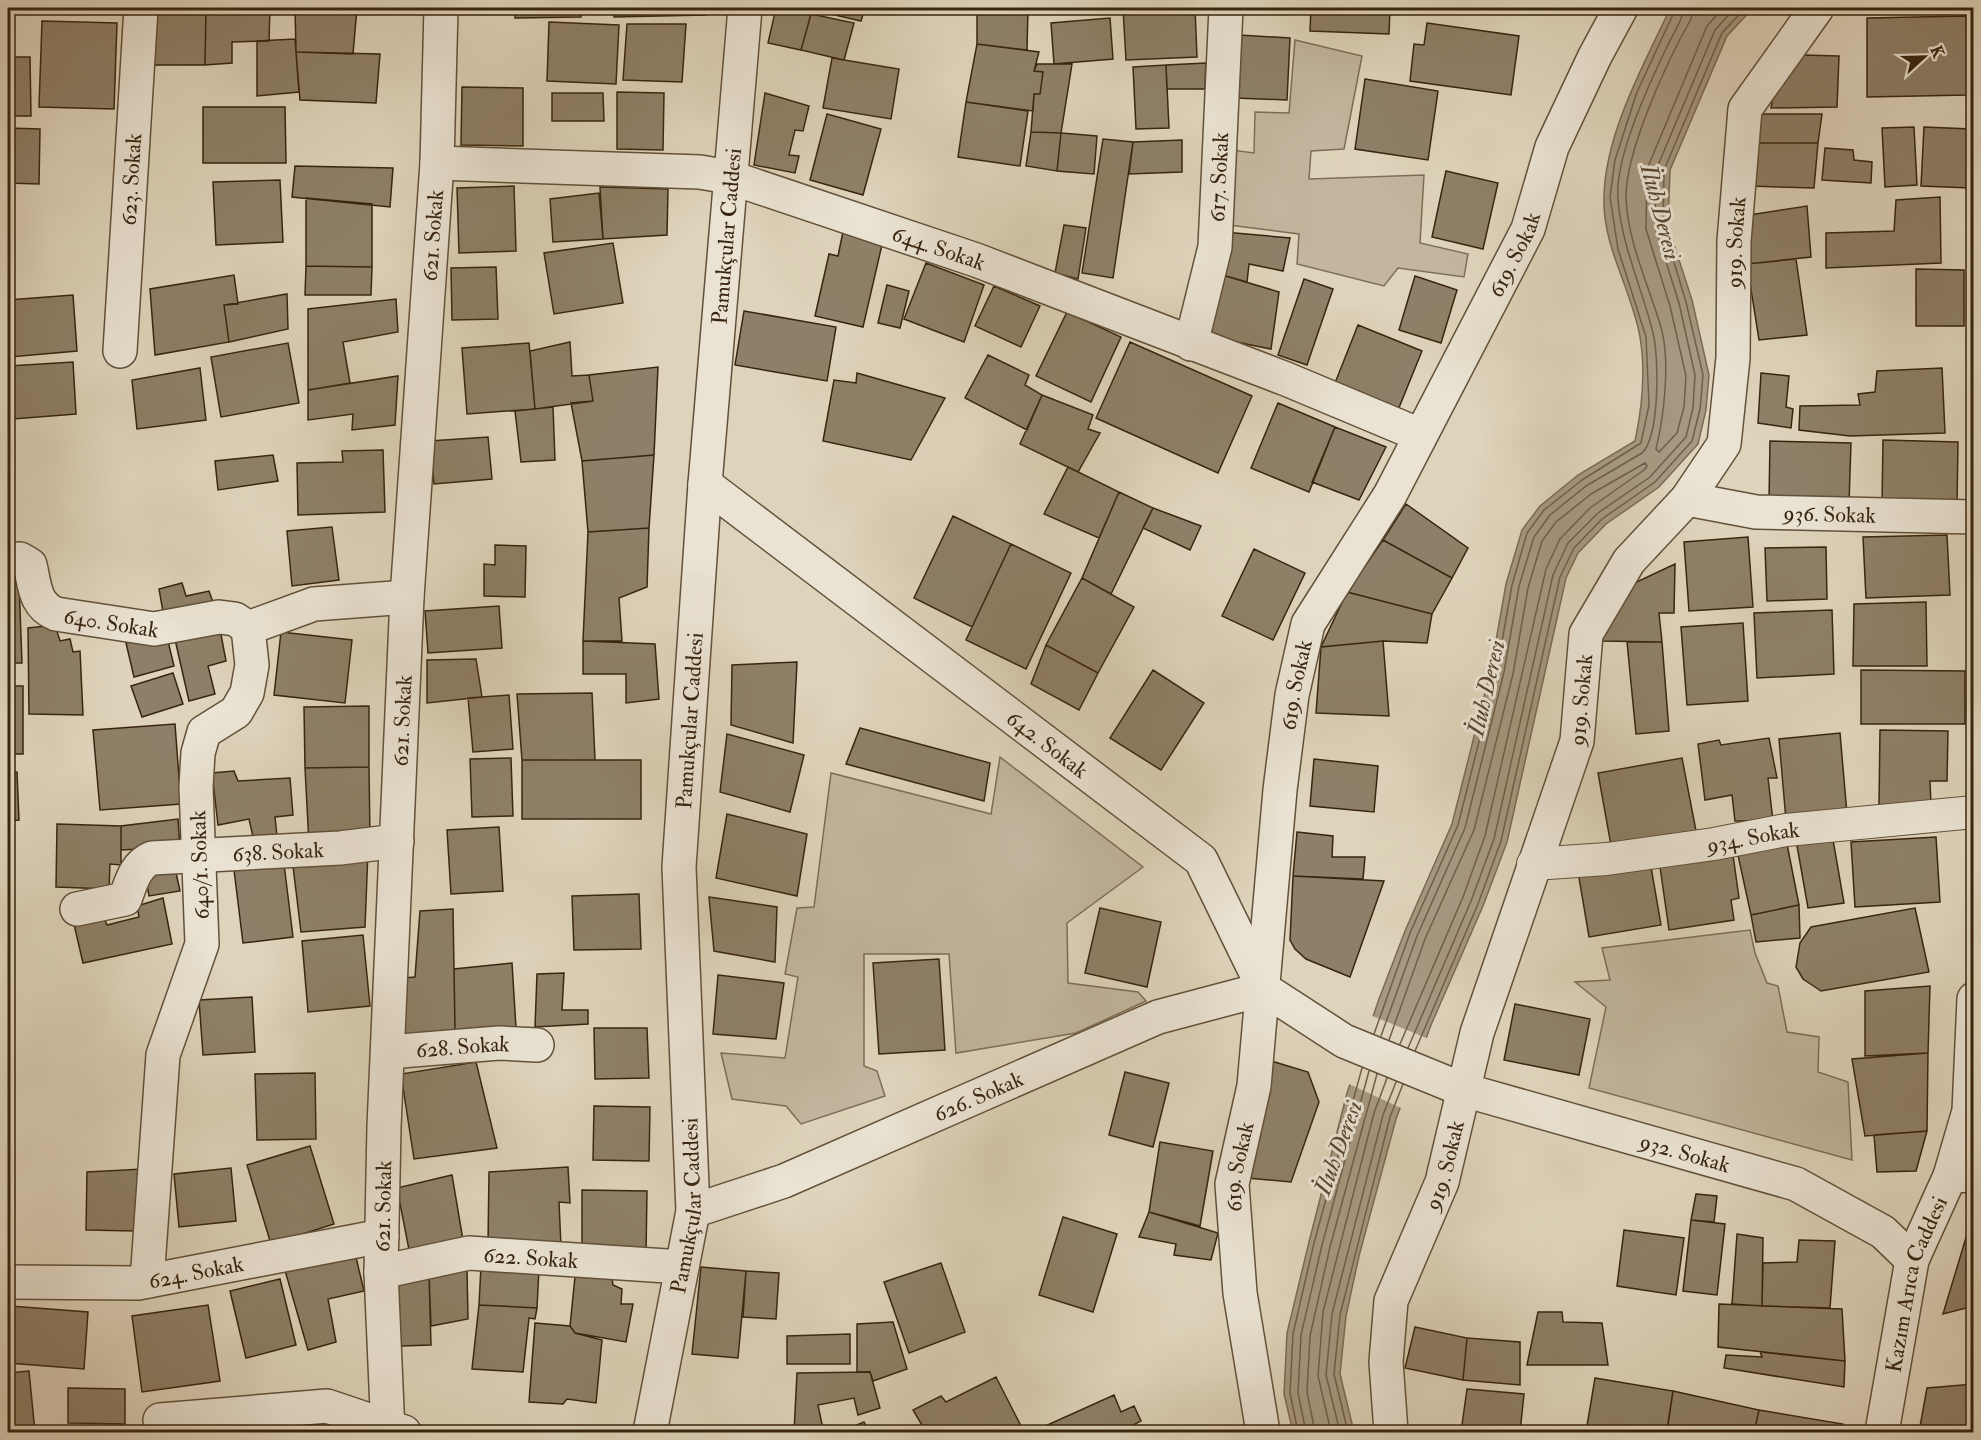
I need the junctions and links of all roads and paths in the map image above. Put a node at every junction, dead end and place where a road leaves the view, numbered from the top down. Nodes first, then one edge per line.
1 (141, 8) edge
2 (441, 8) edge
3 (745, 8) edge
4 (1226, 8) edge
5 (1621, 8) edge
6 (1817, 8) edge
7 (437, 163) junction
8 (729, 177) junction
9 (1191, 344) junction
10 (120, 351) dead end
11 (1420, 435) junction
12 (705, 484) junction
13 (1687, 499) junction
14 (1974, 517) edge
15 (8, 560) edge
16 (407, 597) junction
17 (248, 627) junction
18 (1974, 812) edge
19 (397, 842) junction
20 (198, 855) junction
21 (1533, 864) junction
22 (77, 909) dead end
23 (1264, 989) junction
24 (1974, 999) edge
25 (537, 1045) dead end
26 (387, 1052) junction
27 (1453, 1086) junction
28 (1971, 1110) edge
29 (1962, 1175) edge
30 (693, 1211) junction
31 (382, 1236) junction
32 (1912, 1260) junction
33 (682, 1267) junction
34 (381, 1272) junction
35 (147, 1281) junction
36 (8, 1282) edge
37 (160, 1420) dead end
38 (393, 1430) edge
39 (650, 1432) edge
40 (1263, 1432) edge
41 (1391, 1432) edge
42 (1882, 1432) edge

1 - 10 street, 623. Sokak
2 - 7 street, 621. Sokak
3 - 8 street, Pamukçular Caddesi
4 - 9 street, 617. Sokak
5 - 11 street, 619. Sokak
6 - 13 street, 919. Sokak
7 - 8 street, 644. Sokak
7 - 16 street, 621. Sokak
8 - 9 street, 644. Sokak
8 - 12 street, Pamukçular Caddesi
9 - 11 street, 644. Sokak
11 - 23 street, 619. Sokak
12 - 23 street, 642. Sokak
12 - 30 street, Pamukçular Caddesi
13 - 14 street, 936. Sokak
13 - 21 street, 919. Sokak
15 - 17 street, 640. Sokak
16 - 17 street
16 - 19 street, 621. Sokak
17 - 20 street, 640/1. Sokak
18 - 21 street, 934. Sokak
19 - 20 street, 638. Sokak
19 - 26 street, 621. Sokak
20 - 22 street, 638. Sokak
20 - 35 street, 640/1. Sokak
21 - 27 street, 919. Sokak
23 - 27 street, 932. Sokak
23 - 30 street, 626. Sokak
23 - 40 street, 619. Sokak
24 - 28 street, Kazım Arıca Caddesi
25 - 26 street, 628. Sokak
26 - 31 street, 621. Sokak
27 - 32 street, 932. Sokak
27 - 41 street, 919. Sokak
28 - 29 street, Kazım Arıca Caddesi
29 - 32 street, Kazım Arıca Caddesi
30 - 33 street, Pamukçular Caddesi
31 - 34 street, 621. Sokak
31 - 35 street, 624. Sokak
32 - 42 street, Kazım Arıca Caddesi
33 - 34 street, 622. Sokak
33 - 39 street, Pamukçular Caddesi
34 - 38 street, 621. Sokak
35 - 36 street, 624. Sokak
37 - 38 street

